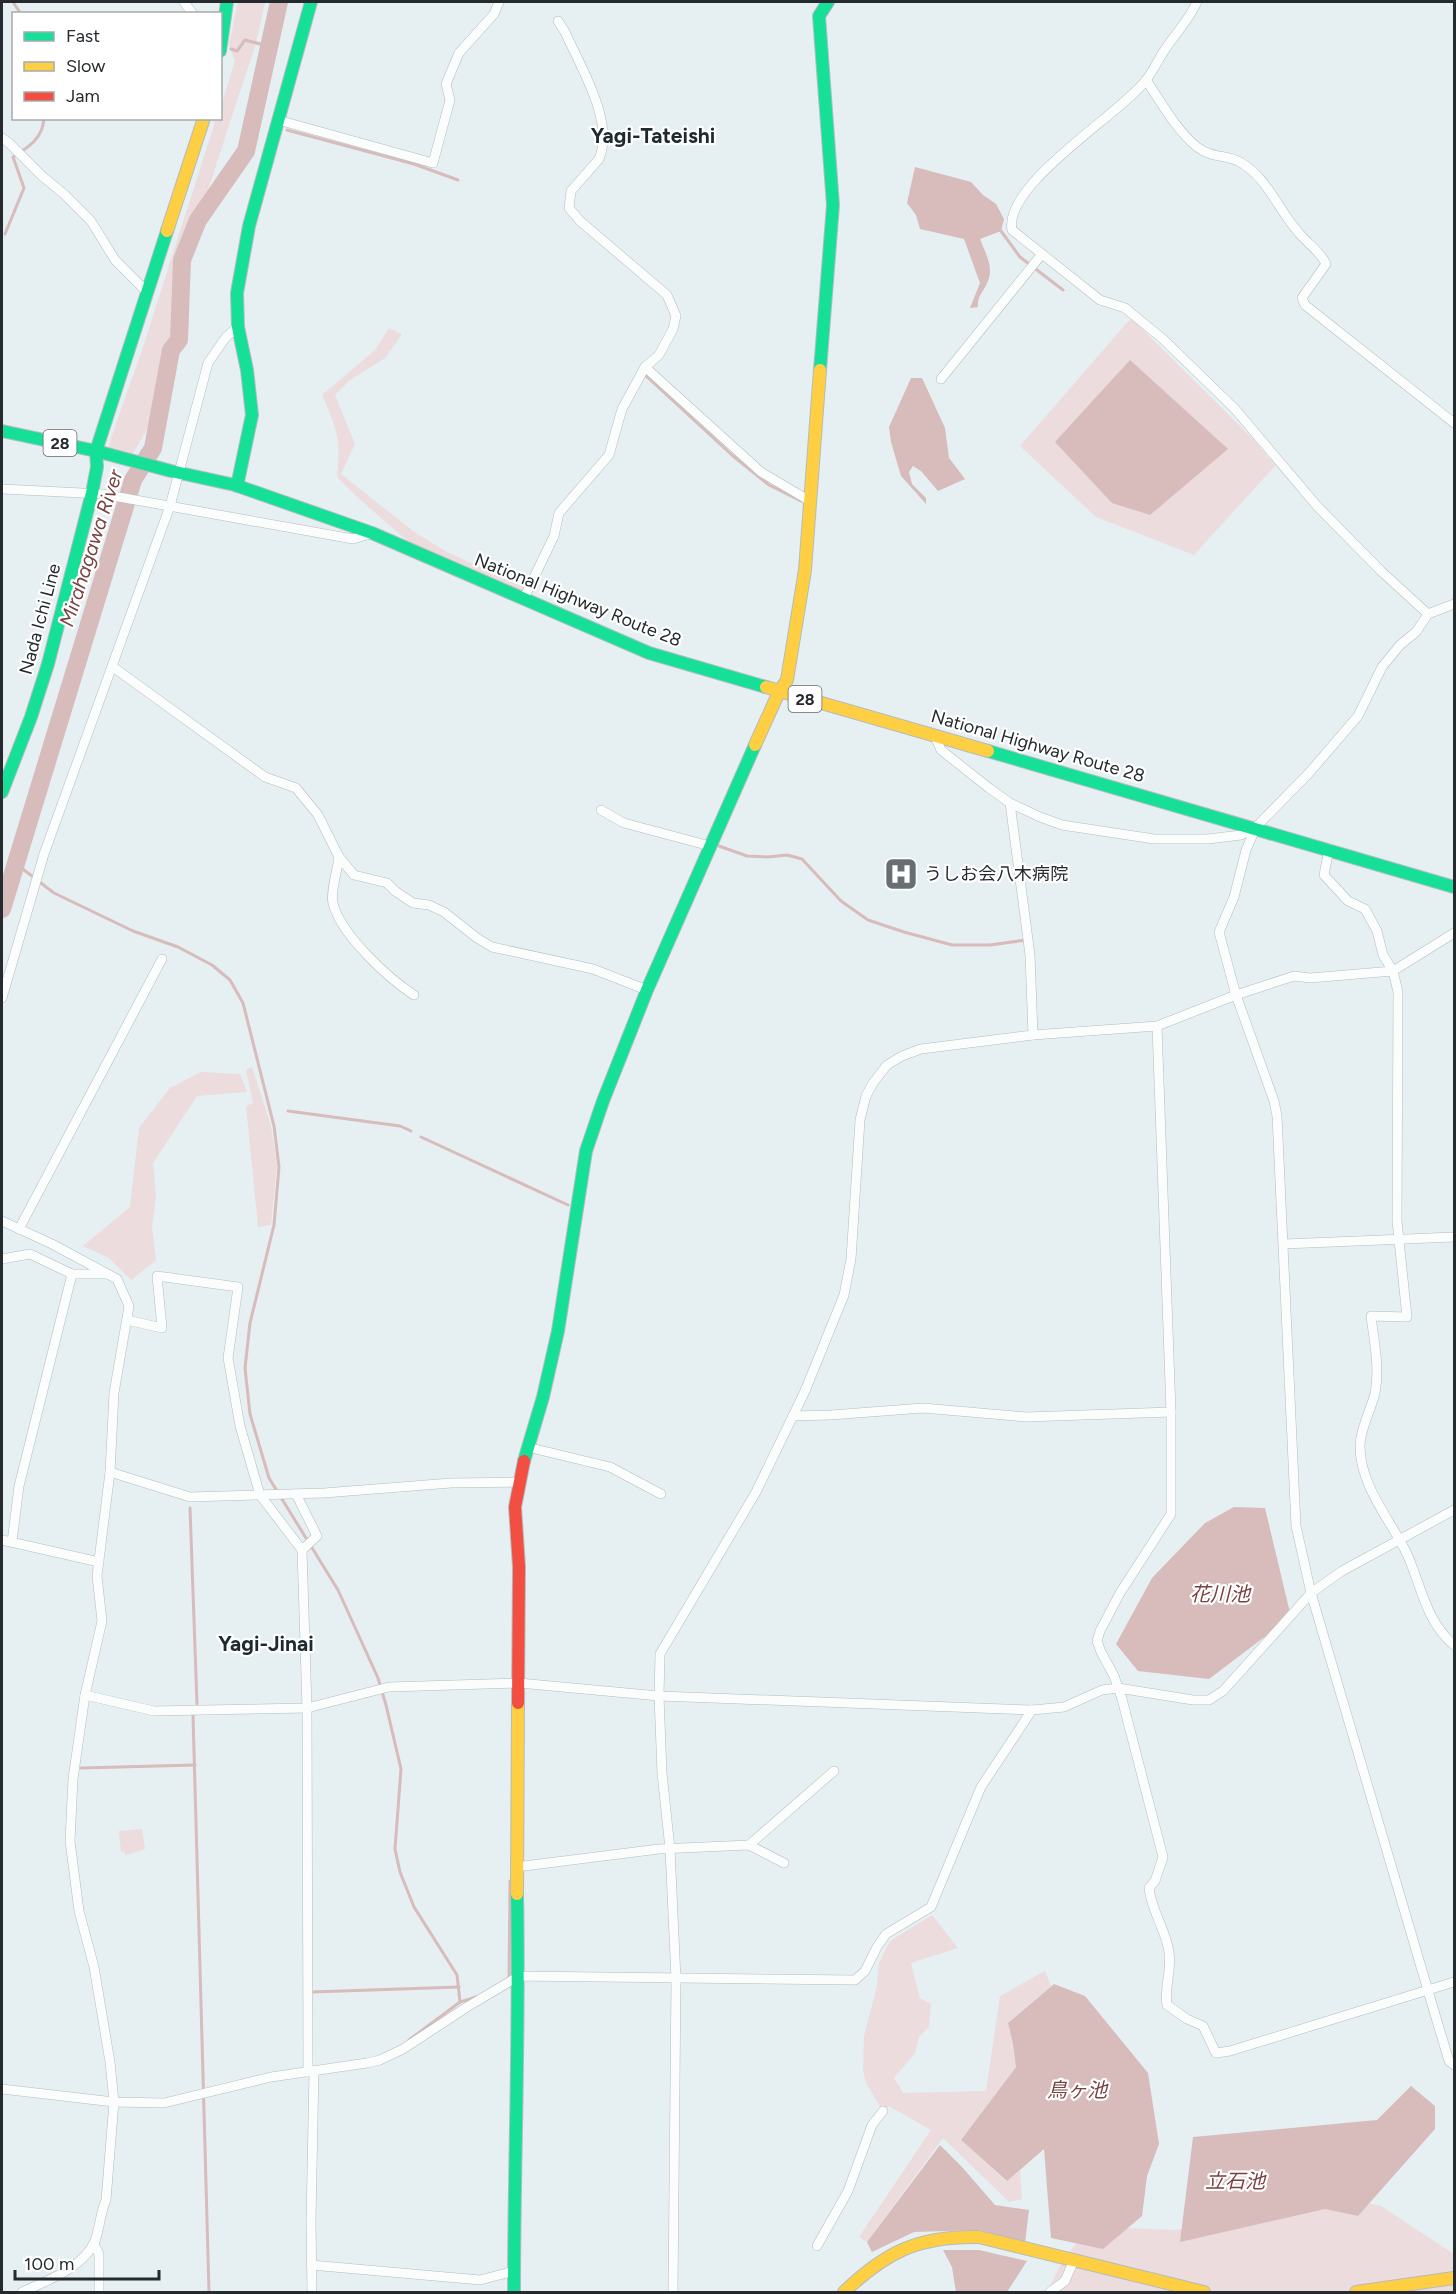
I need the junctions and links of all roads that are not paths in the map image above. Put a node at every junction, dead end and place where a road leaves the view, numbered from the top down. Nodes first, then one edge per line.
1 (227, 2) edge
2 (311, 2) edge
3 (499, 2) edge
4 (828, 2) edge
5 (1197, 2) edge
6 (558, 21) dead end
7 (222, 33) edge
8 (1146, 80) junction
9 (203, 120) edge
10 (278, 120) junction
11 (2, 138) edge
12 (1042, 254) junction
13 (147, 292) junction
14 (238, 327) junction
15 (645, 367) junction
16 (941, 379) dead end
17 (1455, 423) edge
18 (2, 431) edge
19 (96, 451) junction
20 (175, 472) junction
21 (237, 486) junction
22 (2, 489) edge
23 (97, 494) junction
24 (810, 501) junction
25 (166, 506) junction
26 (372, 533) junction
27 (524, 598) junction
28 (1455, 604) edge
29 (1428, 614) junction
30 (112, 667) junction
31 (779, 692) junction
32 (935, 736) junction
33 (4, 779) edge
34 (2, 792) edge
35 (1010, 803) junction
36 (601, 810) dead end
37 (1256, 827) junction
38 (710, 846) junction
39 (1329, 849) junction
40 (339, 857) junction
41 (1455, 887) edge
42 (1455, 933) edge
43 (162, 959) dead end
44 (1393, 971) junction
45 (647, 990) junction
46 (414, 995) dead end
47 (1236, 995) junction
48 (2, 998) edge
49 (1157, 1026) junction
50 (1033, 1035) junction
51 (2, 1221) edge
52 (19, 1229) junction
53 (1455, 1237) edge
54 (1398, 1240) junction
55 (1284, 1244) junction
56 (2, 1259) edge
57 (72, 1274) junction
58 (108, 1274) junction
59 (127, 1320) junction
60 (1171, 1412) junction
61 (793, 1416) junction
62 (527, 1447) junction
63 (110, 1472) junction
64 (520, 1482) junction
65 (294, 1494) junction
66 (661, 1494) dead end
67 (263, 1495) junction
68 (1455, 1510) edge
69 (2, 1540) edge
70 (1400, 1541) junction
71 (12, 1542) junction
72 (302, 1550) junction
73 (99, 1562) junction
74 (1311, 1593) junction
75 (1455, 1645) edge
76 (519, 1683) junction
77 (1118, 1688) junction
78 (85, 1695) junction
79 (659, 1696) junction
80 (307, 1708) junction
81 (1032, 1710) junction
82 (834, 1771) dead end
83 (750, 1845) junction
84 (670, 1849) junction
85 (784, 1863) dead end
86 (516, 1867) junction
87 (519, 1976) junction
88 (676, 1979) junction
89 (1455, 1982) edge
90 (1428, 1992) junction
91 (1455, 2065) edge
92 (311, 2071) junction
93 (2, 2089) edge
94 (114, 2102) junction
95 (883, 2111) dead end
96 (94, 2244) junction
97 (817, 2246) dead end
98 (1074, 2260) junction
99 (311, 2265) junction
100 (514, 2271) junction
101 (1455, 2278) edge
102 (22, 2292) edge
103 (99, 2292) edge
104 (312, 2292) edge
105 (514, 2292) edge
106 (673, 2292) edge
107 (844, 2292) edge
108 (1050, 2292) edge
109 (1204, 2292) edge
110 (1356, 2292) edge

1 - 7 main road
2 - 10 main road
3 - 10 street
4 - 24 main road
5 - 8 street
6 - 15 street
8 - 12 street
8 - 17 street
9 - 13 main road, Nada Ichi Line
10 - 14 main road
11 - 13 street
12 - 16 street
12 - 29 street
13 - 19 main road, Nada Ichi Line
14 - 20 street
14 - 21 main road
15 - 24 street
15 - 27 street
18 - 19 main road, National Highway Route 28 / 28
19 - 20 main road, National Highway Route 28 / 28
19 - 23 main road, Nada Ichi Line
20 - 21 main road, National Highway Route 28 / 28
20 - 25 street
21 - 26 main road, National Highway Route 28 / 28
22 - 23 street
23 - 25 street
23 - 33 main road, Nada Ichi Line
24 - 31 main road
25 - 26 street
25 - 30 street
26 - 27 main road, National Highway Route 28 / 28
27 - 31 main road, National Highway Route 28 / 28
28 - 29 street
29 - 37 street
30 - 40 street
30 - 48 street
31 - 32 main road, National Highway Route 28 / 28
31 - 38 main road
32 - 35 street
32 - 37 main road, National Highway Route 28 / 28
33 - 34 main road, Nada Ichi Line
35 - 37 street
35 - 50 street
36 - 38 street
37 - 39 main road, National Highway Route 28 / 28
37 - 47 street
38 - 45 main road
39 - 41 main road, National Highway Route 28 / 28
39 - 44 street
40 - 45 street
40 - 46 street
42 - 44 street
43 - 52 street
44 - 47 street
44 - 54 street
45 - 62 main road
47 - 49 street
47 - 55 street
49 - 50 street
49 - 60 street
50 - 61 street
51 - 52 street
52 - 58 street
53 - 54 street
54 - 55 street
54 - 70 street
55 - 74 street
56 - 57 street
57 - 58 street
57 - 71 street
58 - 59 street
59 - 63 street
59 - 67 street
60 - 61 street
60 - 77 street
61 - 79 street
62 - 64 main road
62 - 66 street
63 - 67 street
63 - 73 street
64 - 65 street
64 - 76 main road
65 - 67 street
65 - 72 street
67 - 72 street
68 - 70 street
69 - 71 street
70 - 74 street
70 - 75 street
71 - 73 street
72 - 80 street
73 - 78 street
74 - 77 street
74 - 90 street
76 - 79 street
76 - 80 street
76 - 86 main road
77 - 81 street
77 - 90 street
78 - 80 street
78 - 94 street
79 - 81 street
79 - 84 street
80 - 92 street
81 - 88 street
82 - 83 street
83 - 84 street
83 - 85 street
84 - 86 street
84 - 88 street
86 - 87 main road
87 - 88 street
87 - 92 street
87 - 100 main road
88 - 106 street
89 - 90 street
90 - 91 street
92 - 94 street
92 - 99 street
93 - 94 street
94 - 96 street
95 - 97 street
96 - 102 street
96 - 103 street
98 - 107 main road
98 - 108 street
98 - 109 main road
99 - 100 street
99 - 104 street
100 - 105 main road
101 - 110 main road

